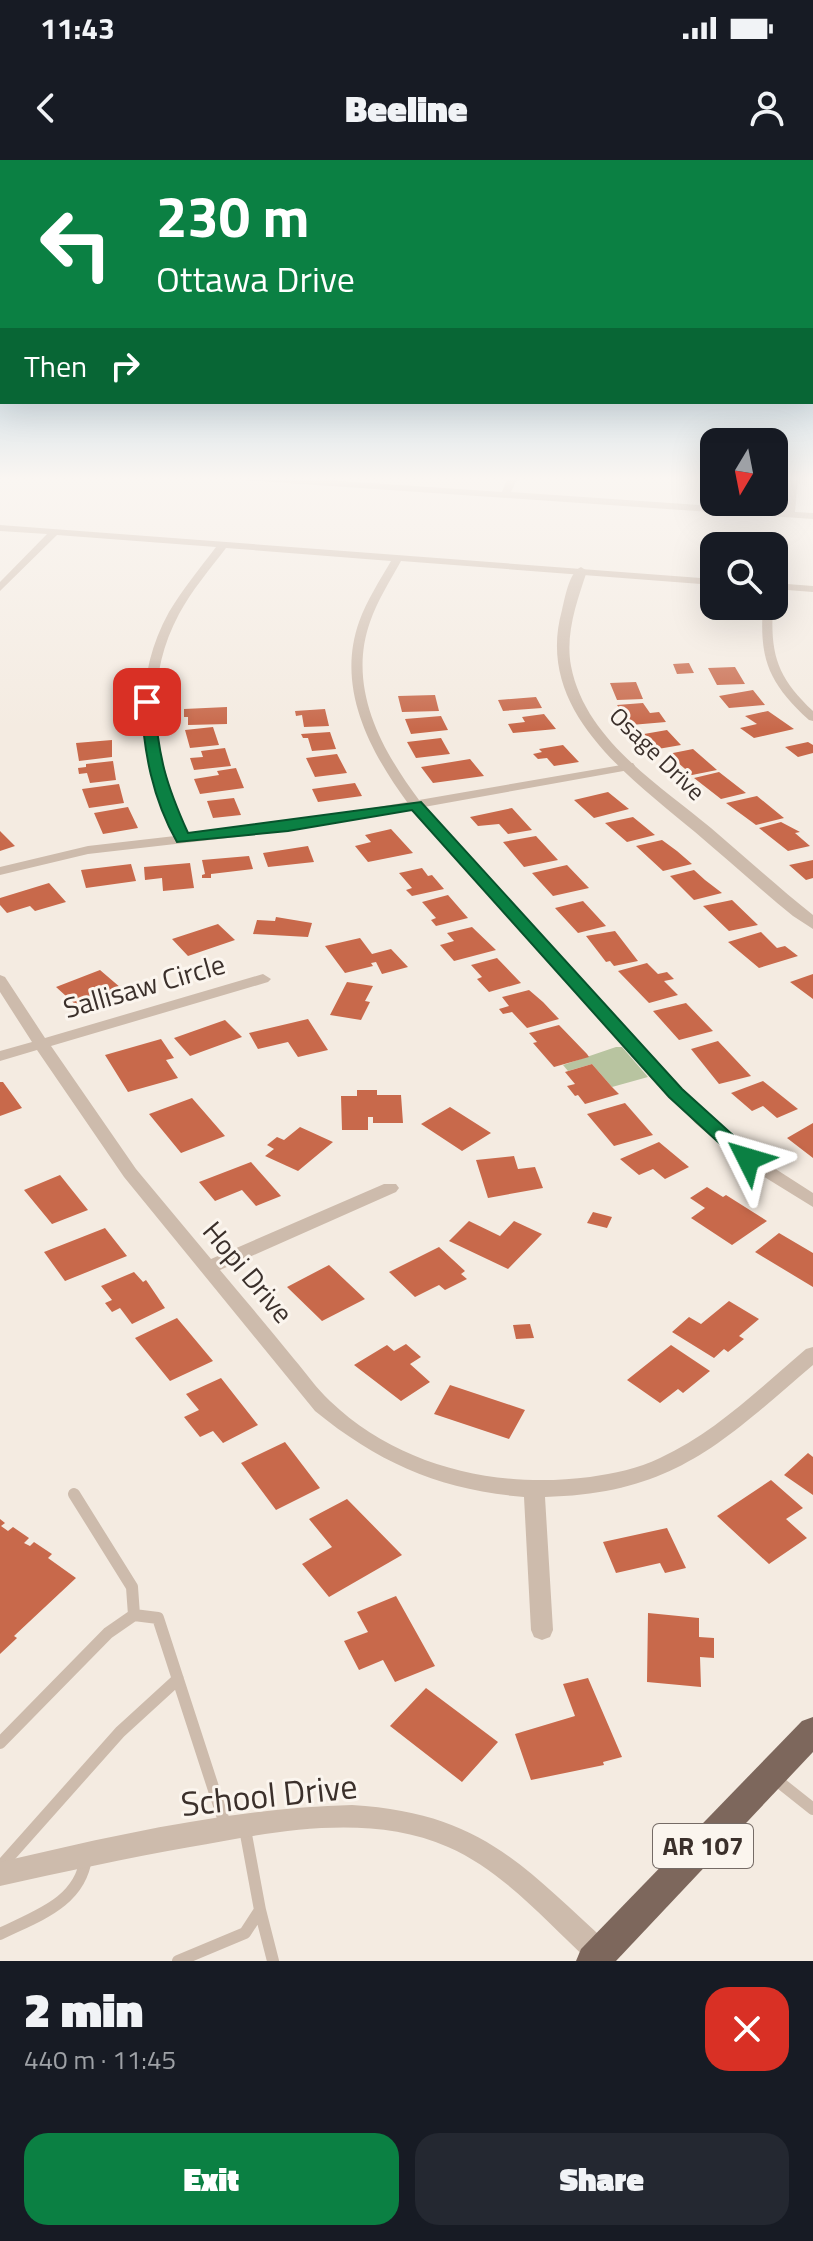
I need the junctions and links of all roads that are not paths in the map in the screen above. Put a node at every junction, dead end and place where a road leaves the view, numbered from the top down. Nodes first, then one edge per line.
1 (26, 561) edge
2 (212, 561) edge
3 (396, 561) edge
4 (441, 561) edge
5 (581, 571) junction
6 (700, 581) edge
7 (788, 587) edge
8 (0, 588) edge
9 (813, 589) edge
10 (767, 620) edge
11 (813, 717) edge
12 (629, 766) junction
13 (415, 805) junction
14 (183, 838) junction
15 (0, 871) edge
16 (813, 924) edge
17 (263, 979) dead end
18 (0, 980) edge
19 (40, 1044) junction
20 (0, 1056) edge
21 (390, 1188) dead end
22 (813, 1201) edge
23 (208, 1268) junction
24 (813, 1354) edge
25 (534, 1491) junction
26 (74, 1494) dead end
27 (134, 1615) junction
28 (542, 1630) dead end
29 (178, 1679) junction
30 (813, 1731) edge
31 (0, 1743) edge
32 (770, 1775) junction
33 (813, 1809) edge
34 (236, 1827) junction
35 (86, 1854) junction
36 (0, 1867) edge
37 (0, 1874) edge
38 (260, 1910) junction
39 (0, 1934) edge
40 (600, 1958) edge
41 (178, 1961) edge
42 (273, 1961) edge

1 - 8 street
2 - 14 street
3 - 13 street
4 - 5 street
5 - 6 street
5 - 12 street, Osage Drive
7 - 9 street
10 - 11 street
12 - 13 street
12 - 16 street, Osage Drive
13 - 14 street
13 - 22 street
14 - 15 street
17 - 19 street, Sallisaw Circle
18 - 19 street, Hopi Drive
19 - 20 street, Sallisaw Circle
19 - 23 street, Hopi Drive
21 - 23 street
23 - 25 street, Hopi Drive
24 - 25 street, Hopi Drive
25 - 28 street
26 - 27 lane
27 - 29 lane
27 - 31 lane
29 - 34 lane
29 - 36 lane
30 - 32 main road, AR 107
32 - 33 lane
32 - 40 main road, AR 107
34 - 35 street, School Drive
34 - 38 lane
34 - 40 street, School Drive
35 - 37 street, School Drive
35 - 39 lane
38 - 41 lane
38 - 42 lane

